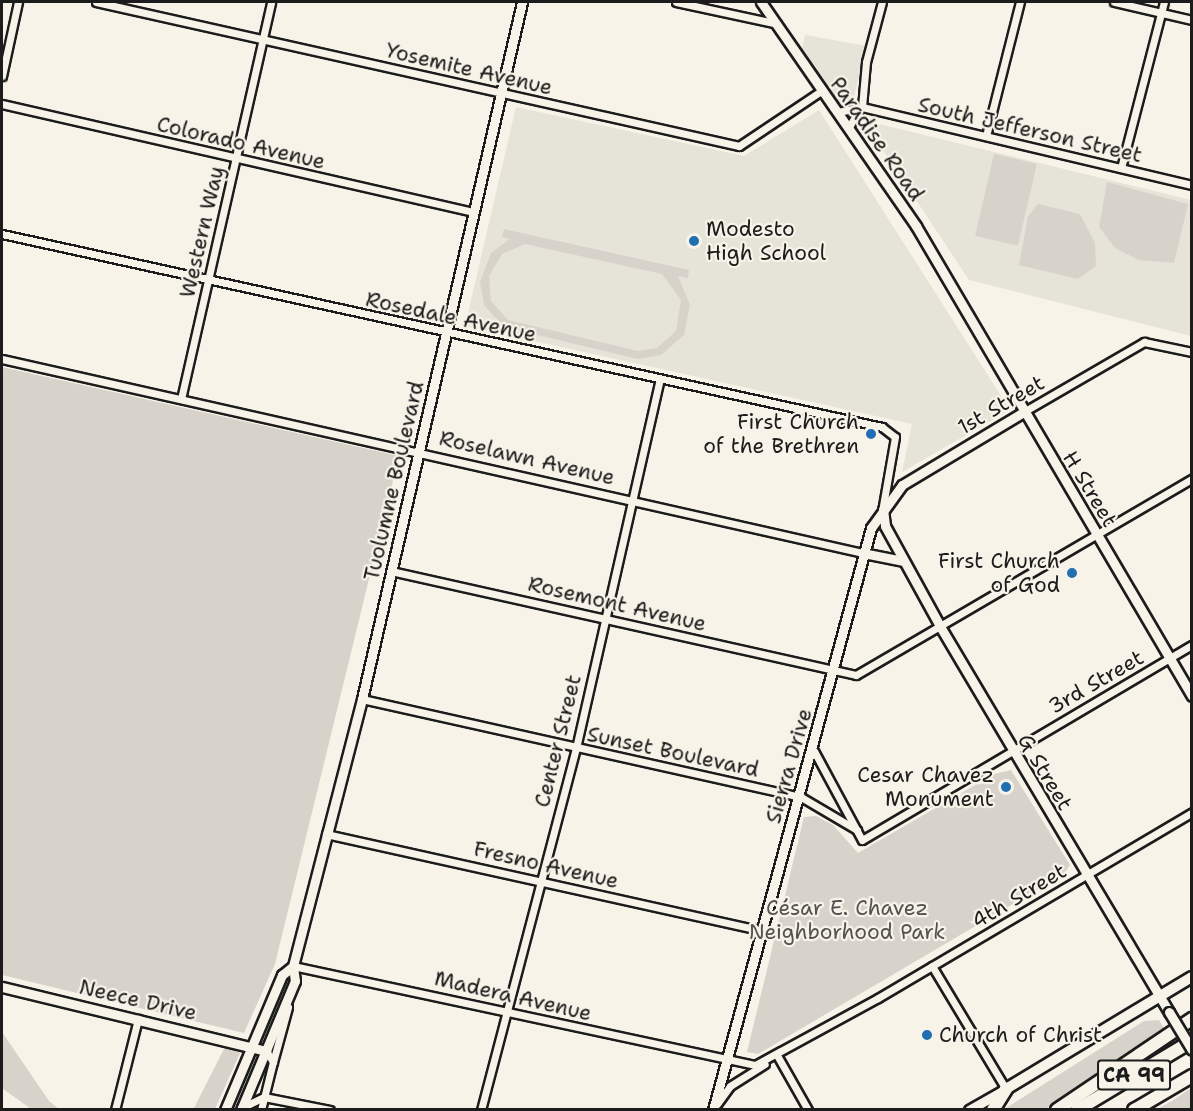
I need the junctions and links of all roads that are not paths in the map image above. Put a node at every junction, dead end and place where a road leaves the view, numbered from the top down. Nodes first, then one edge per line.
1 (18, 2) edge
2 (96, 2) edge
3 (271, 2) edge
4 (522, 2) edge
5 (676, 2) edge
6 (761, 2) edge
7 (882, 2) edge
8 (1020, 2) edge
9 (1114, 2) edge
10 (1164, 2) edge
11 (1161, 12) junction
12 (1191, 20) edge
13 (774, 23) junction
14 (263, 39) junction
15 (2, 76) edge
16 (821, 91) junction
17 (501, 93) junction
18 (2, 104) edge
19 (861, 108) junction
20 (838, 112) junction
21 (849, 127) junction
22 (986, 136) junction
23 (236, 159) junction
24 (1121, 168) junction
25 (1191, 185) edge
26 (474, 212) junction
27 (2, 234) edge
28 (208, 280) junction
29 (961, 299) joint
30 (446, 333) junction
31 (1191, 352) edge
32 (2, 358) edge
33 (660, 379) junction
34 (180, 399) junction
35 (1026, 411) junction
36 (893, 433) joint
37 (419, 453) junction
38 (1191, 479) edge
39 (632, 500) junction
40 (883, 506) junction
41 (1096, 534) junction
42 (863, 553) junction
43 (903, 561) junction
44 (392, 571) junction
45 (604, 618) junction
46 (940, 628) junction
47 (1191, 645) edge
48 (1169, 658) junction
49 (835, 671) junction
50 (1191, 696) edge
51 (362, 699) junction
52 (576, 747) junction
53 (1012, 751) junction
54 (814, 752) junction
55 (801, 797) junction
56 (1191, 812) edge
57 (856, 830) junction
58 (327, 834) junction
59 (1086, 876) junction
60 (540, 880) junction
61 (759, 930) junction
62 (293, 966) junction
63 (932, 966) junction
64 (1191, 977) edge
65 (2, 987) edge
66 (292, 991) junction
67 (1160, 996) junction
68 (507, 1012) junction
69 (138, 1019) junction
70 (1191, 1019) edge
71 (1191, 1041) edge
72 (252, 1044) junction
73 (1191, 1050) edge
74 (266, 1052) junction
75 (777, 1057) junction
76 (726, 1059) junction
77 (770, 1060) junction
78 (273, 1062) junction
79 (1191, 1076) edge
80 (1006, 1089) junction
81 (264, 1097) junction
82 (241, 1109) edge
83 (115, 1110) edge
84 (225, 1110) edge
85 (261, 1110) edge
86 (330, 1110) edge
87 (481, 1110) edge
88 (713, 1110) edge
89 (808, 1110) edge
90 (969, 1110) edge
91 (993, 1110) edge
92 (1057, 1110) edge
93 (1077, 1110) edge
94 (1134, 1110) edge

1 - 15 street
2 - 14 street, Yosemite Avenue
3 - 14 street, Western Way
4 - 17 main road, Tuolumne Boulevard
5 - 13 street
6 - 13 main road, Paradise Road
7 - 19 street
8 - 22 street
9 - 11 street
10 - 11 street
11 - 12 street
11 - 24 street
13 - 16 main road, Paradise Road
14 - 17 street, Yosemite Avenue
14 - 23 street, Western Way
16 - 17 street, Yosemite Avenue
16 - 20 main road, Paradise Road
17 - 26 main road, Tuolumne Boulevard
18 - 23 street, Colorado Avenue
19 - 20 street, South Jefferson Street
19 - 21 street
19 - 22 street, South Jefferson Street
20 - 21 main road, Paradise Road
21 - 29 main road, Paradise Road
22 - 24 street, South Jefferson Street
23 - 26 street, Colorado Avenue
23 - 28 street, Western Way
24 - 25 street, South Jefferson Street
26 - 30 main road, Tuolumne Boulevard
27 - 28 street, Rosedale Avenue
28 - 30 street, Rosedale Avenue
28 - 34 street, Western Way
29 - 35 main road, H Street
30 - 33 street, Rosedale Avenue
30 - 37 main road, Tuolumne Boulevard
31 - 35 street, 1st Street
32 - 34 street, Roselawn Avenue
33 - 36 street, Rosedale Avenue
33 - 39 street, Center Street
34 - 37 street, Roselawn Avenue
35 - 40 main road, 1st Street
35 - 41 main road, H Street
36 - 40 street, Sierra Drive
37 - 39 street, Roselawn Avenue
37 - 44 main road, Tuolumne Boulevard
38 - 41 street, Rosemont Avenue
39 - 42 street, Roselawn Avenue
39 - 45 street, Center Street
40 - 42 main road, Sierra Drive
40 - 43 main road, G Street
41 - 46 street, Rosemont Avenue
41 - 48 main road, H Street
42 - 43 main road, Roselawn Avenue
42 - 49 main road, Sierra Drive
43 - 46 main road, G Street
44 - 45 street, Rosemont Avenue
44 - 51 main road, Tuolumne Boulevard
45 - 49 street, Rosemont Avenue
45 - 52 street, Center Street
46 - 49 street, Rosemont Avenue
46 - 53 main road, G Street
47 - 48 street, 3rd Street
48 - 50 main road, H Street
48 - 53 street, 3rd Street
49 - 54 main road, Sierra Drive
51 - 52 street, Sunset Boulevard
51 - 58 main road, Tuolumne Boulevard
52 - 55 street, Sunset Boulevard
52 - 60 street, Center Street
53 - 57 street, 3rd Street
53 - 59 main road, G Street
54 - 55 main road, Sierra Drive
54 - 57 street
55 - 57 street
55 - 61 main road, Sierra Drive
56 - 59 street, 4th Street
58 - 60 street, Fresno Avenue
58 - 62 main road, Tuolumne Boulevard
59 - 63 street, 4th Street
59 - 67 main road, G Street
60 - 61 street, Fresno Avenue
60 - 68 street, Center Street
61 - 76 main road, Sierra Drive
62 - 66 main road, Tuolumne Boulevard
62 - 68 street, Madera Avenue
62 - 72 main road, Tuolumne Boulevard
63 - 75 street, 4th Street
63 - 80 street
64 - 67 main road
65 - 69 main road, Neece Drive
66 - 74 main road, Tuolumne Boulevard
66 - 78 street, Tuolumne Boulevard
67 - 73 main road, G Street, bridge
67 - 80 main road
68 - 76 street, Madera Avenue
68 - 87 street, Center Street
69 - 72 main road, Neece Drive
69 - 83 street
70 - 92 highway
71 - 93 highway, CA 99
72 - 74 main road, Neece Drive
72 - 84 main road, Tuolumne Boulevard
74 - 78 street
74 - 82 main road, Tuolumne Boulevard
75 - 77 street, 4th Street
75 - 89 street
76 - 77 street, 4th Street
76 - 88 main road, Sierra Drive
77 - 88 street, 4th Street
78 - 81 street, Tuolumne Boulevard
79 - 94 highway, CA 99
80 - 90 main road
80 - 91 highway
81 - 82 street
81 - 85 street, Tuolumne Boulevard
81 - 86 street

